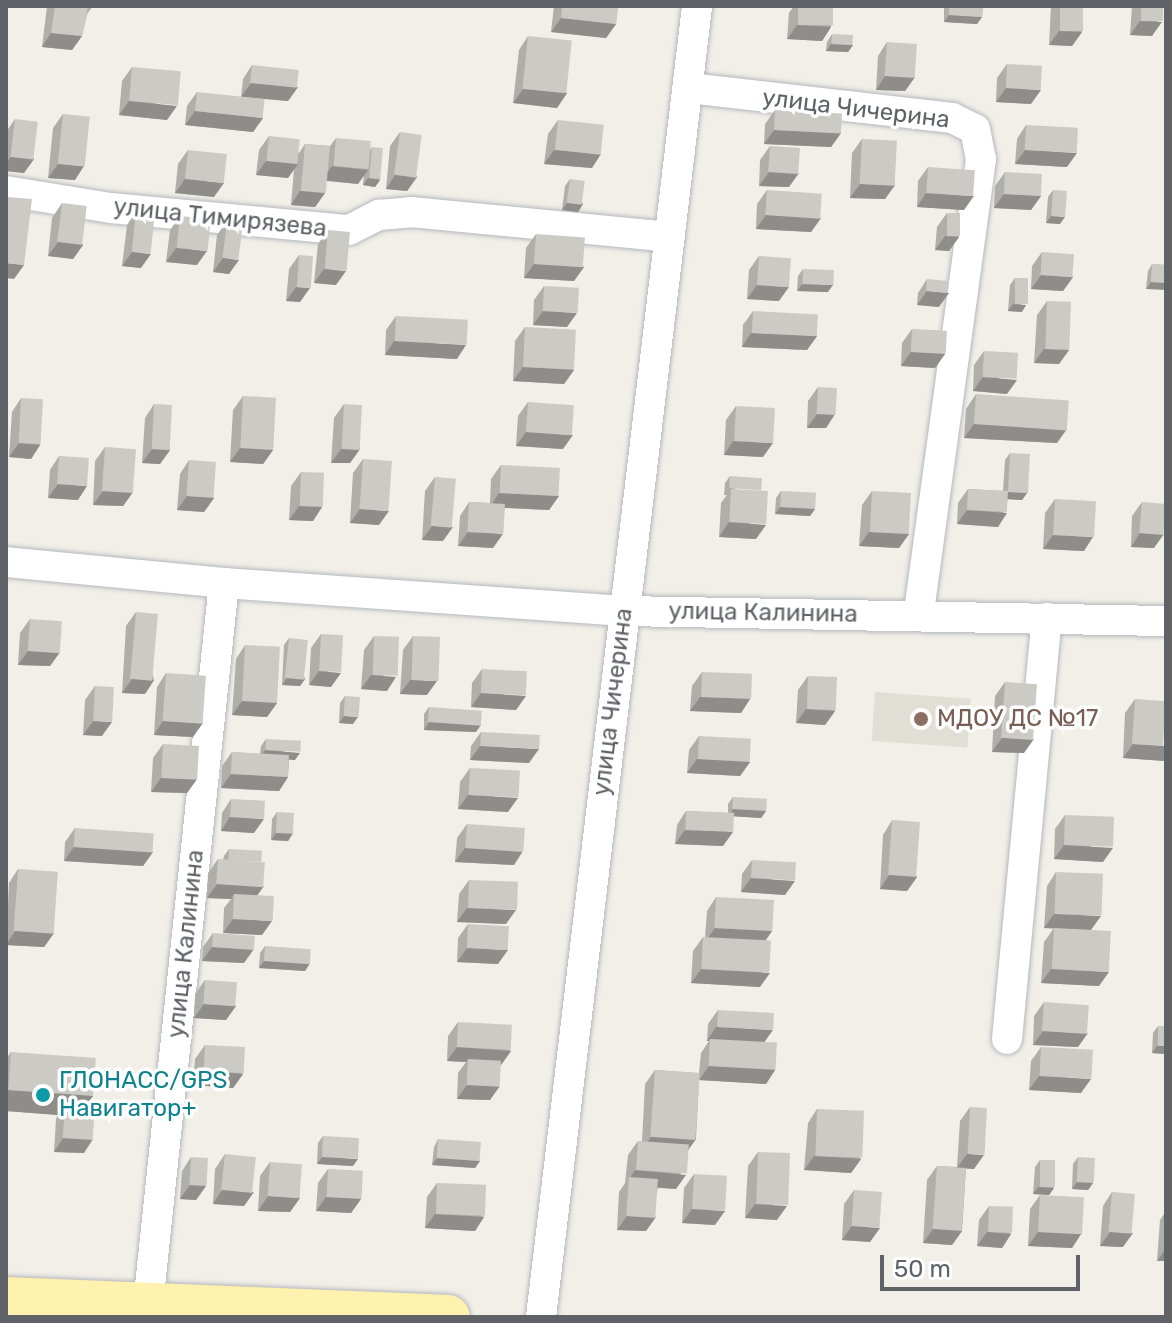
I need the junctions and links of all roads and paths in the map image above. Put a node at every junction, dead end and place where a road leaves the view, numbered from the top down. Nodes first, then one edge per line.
1 (697, 6) edge
2 (689, 88) junction
3 (6, 191) edge
4 (670, 237) junction
5 (6, 562) edge
6 (224, 583) junction
7 (624, 611) junction
8 (918, 616) junction
9 (1047, 618) junction
10 (1166, 621) edge
11 (1007, 1039) dead end
12 (6, 1299) edge
13 (148, 1305) junction
14 (448, 1317) edge
15 (541, 1317) edge

1 - 2 street, улица Чичерина
2 - 4 street, улица Чичерина
2 - 8 street, улица Чичерина
3 - 4 street, улица Тимирязева
4 - 7 street, улица Чичерина
5 - 6 street, улица Калинина
6 - 7 street, улица Калинина
6 - 13 street, улица Калинина
7 - 8 street, улица Калинина
7 - 15 street, улица Чичерина
8 - 9 street, улица Калинина
9 - 10 street, улица Калинина
9 - 11 street
12 - 13 main road
13 - 14 main road

